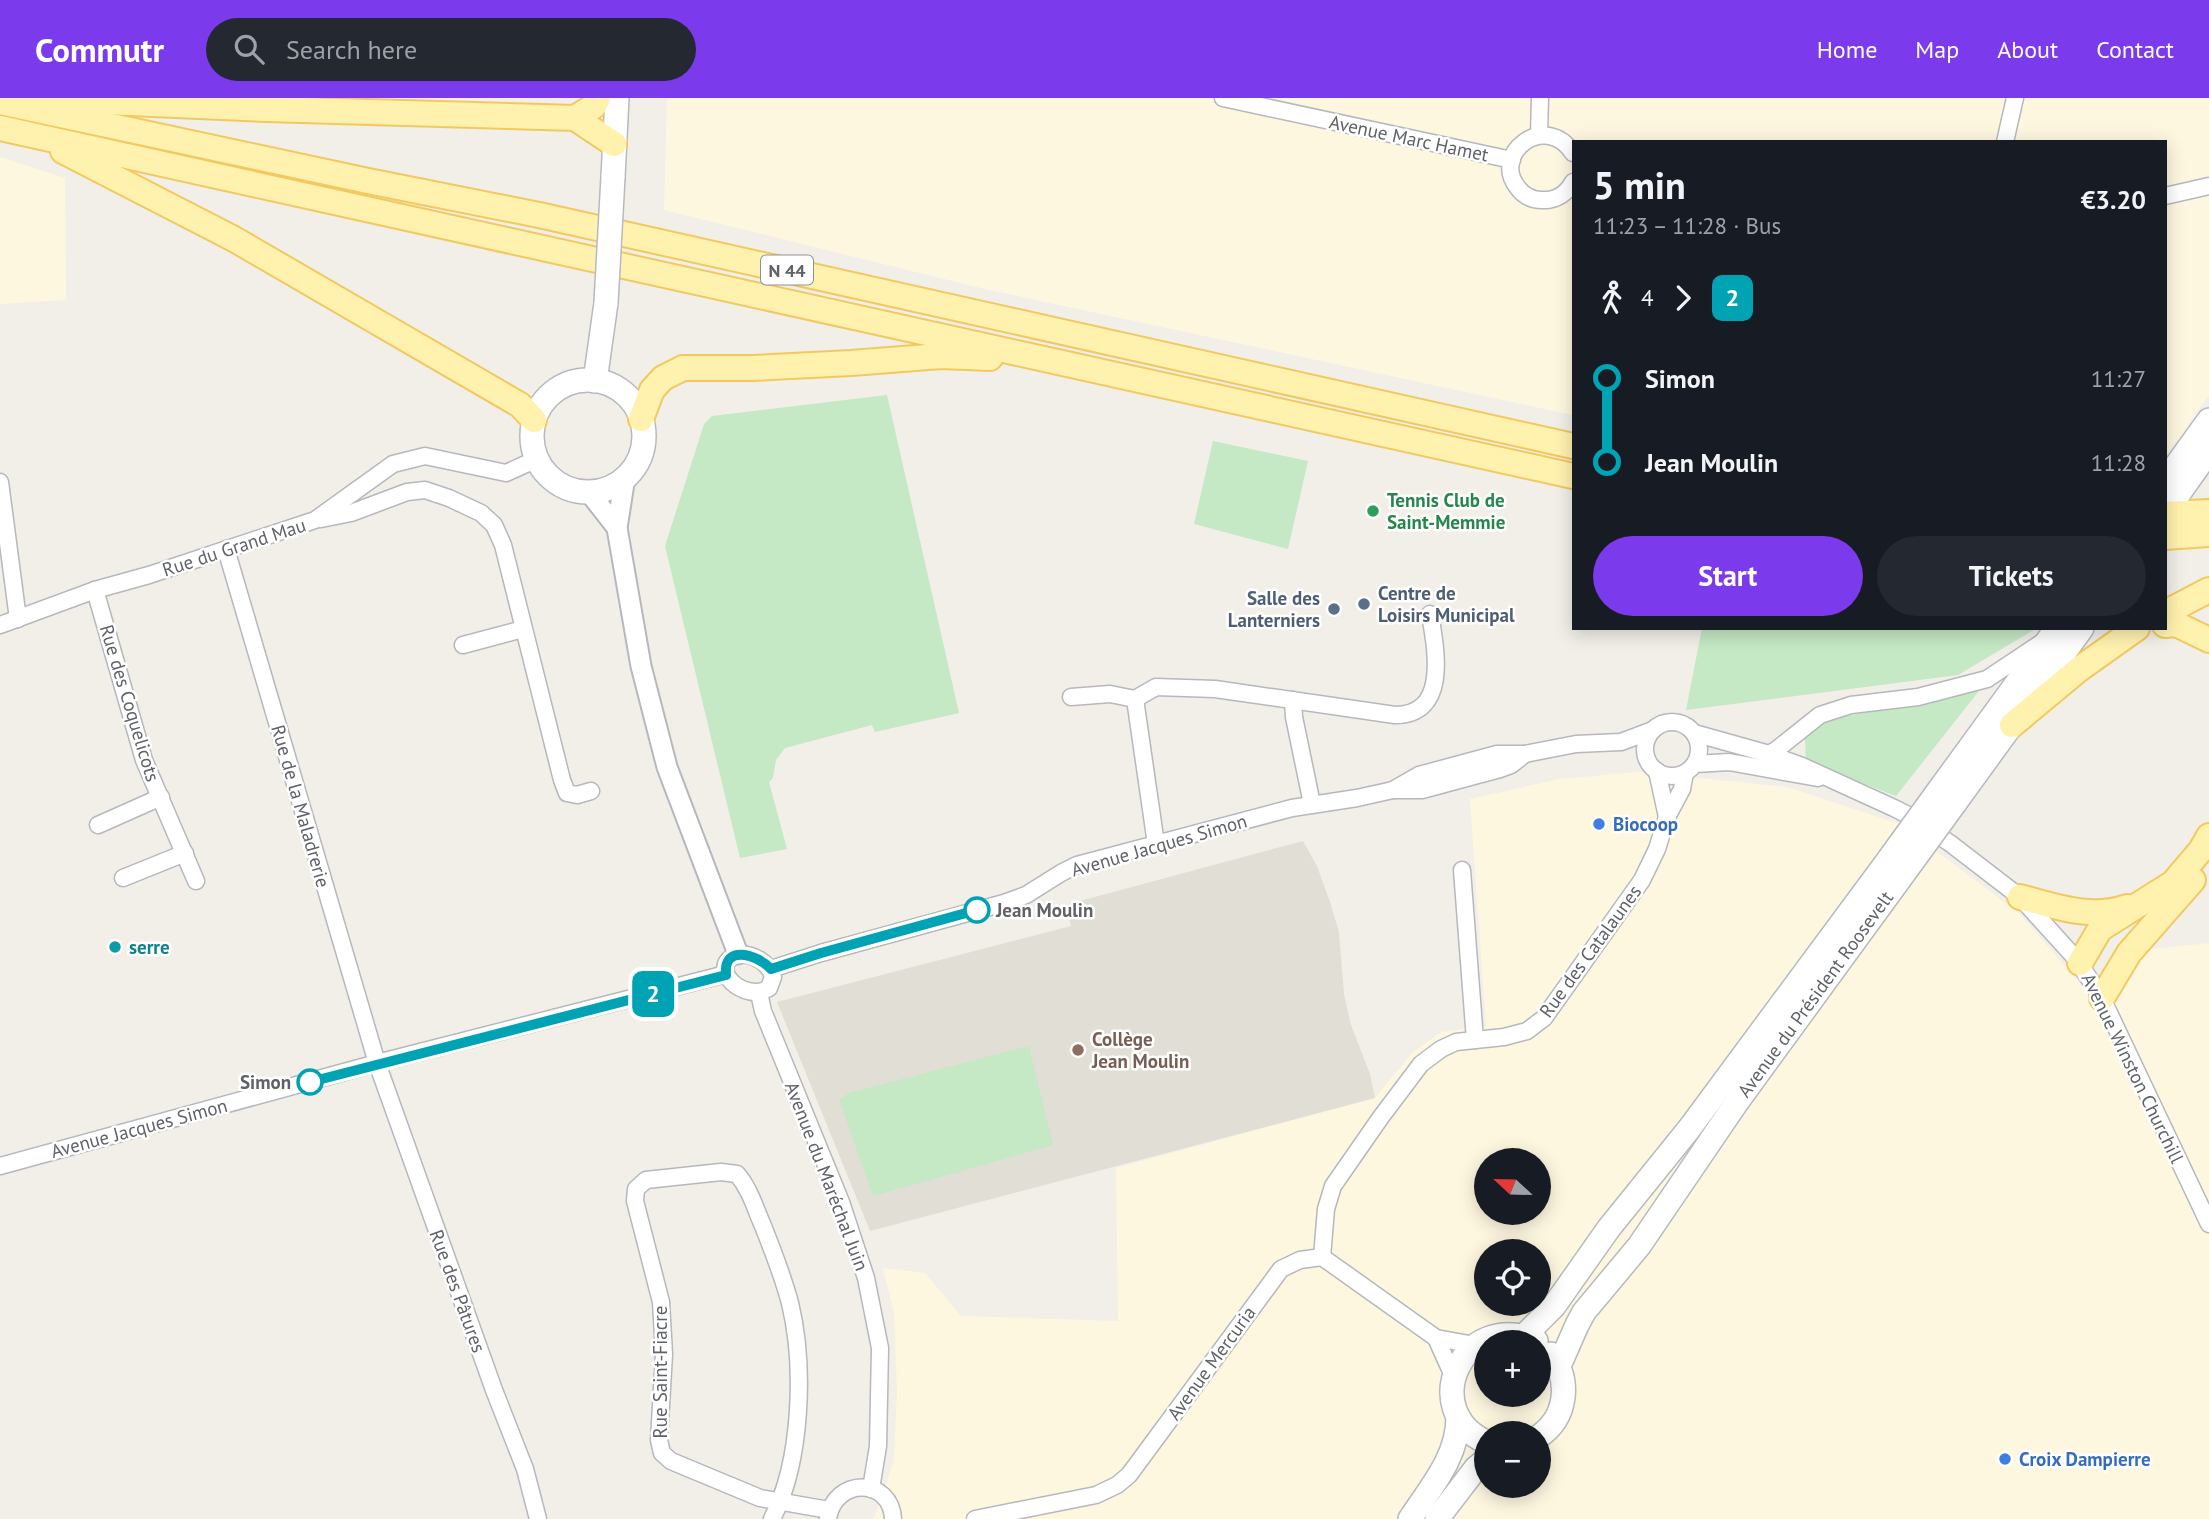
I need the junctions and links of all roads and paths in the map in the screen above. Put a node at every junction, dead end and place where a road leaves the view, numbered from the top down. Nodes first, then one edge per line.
1 (51, 98) edge
2 (598, 98) edge
3 (617, 98) edge
4 (1223, 98) edge
5 (1539, 98) edge
6 (2015, 98) edge
7 (0, 102) edge
8 (575, 118) junction
9 (0, 128) edge
10 (27, 134) junction
11 (1539, 135) junction
12 (2005, 140) edge
13 (614, 144) junction
14 (1572, 151) edge
15 (1512, 160) junction
16 (2209, 176) edge
17 (1572, 182) edge
18 (2167, 185) edge
19 (2209, 186) edge
20 (2167, 196) edge
21 (1053, 359) junction
22 (595, 381) junction
23 (641, 419) junction
24 (534, 420) junction
25 (2208, 422) edge
26 (1572, 446) edge
27 (2209, 451) edge
28 (537, 459) junction
29 (1572, 476) edge
30 (625, 477) junction
31 (2167, 478) edge
32 (0, 482) edge
33 (589, 492) junction
34 (2167, 510) edge
35 (2209, 512) edge
36 (2167, 513) edge
37 (315, 520) junction
38 (617, 527) junction
39 (2209, 534) edge
40 (2167, 537) edge
41 (226, 549) junction
42 (95, 590) junction
43 (2209, 590) edge
44 (2167, 612) edge
45 (1430, 614) dead end
46 (18, 619) junction
47 (0, 625) edge
48 (2167, 625) edge
49 (523, 628) junction
50 (2081, 630) edge
51 (2134, 630) edge
52 (2055, 632) edge
53 (2209, 640) edge
54 (463, 645) dead end
55 (1071, 697) dead end
56 (1135, 699) junction
57 (1293, 700) junction
58 (2012, 725) junction
59 (1653, 730) junction
60 (1695, 733) junction
61 (1621, 742) junction
62 (1769, 754) junction
63 (1653, 766) junction
64 (1690, 768) junction
65 (1834, 780) junction
66 (591, 791) dead end
67 (161, 797) junction
68 (1947, 797) junction
69 (1312, 804) junction
70 (1667, 817) junction
71 (98, 825) dead end
72 (2209, 836) edge
73 (1156, 844) junction
74 (185, 853) junction
75 (2209, 862) edge
76 (1898, 864) junction
77 (1462, 870) dead end
78 (123, 877) dead end
79 (196, 881) dead end
80 (2020, 897) junction
81 (2141, 903) junction
82 (2129, 953) junction
83 (738, 954) junction
84 (2082, 966) junction
85 (771, 969) junction
86 (726, 975) junction
87 (759, 993) junction
88 (2102, 998) junction
89 (1475, 1040) junction
90 (377, 1063) junction
91 (0, 1166) edge
92 (2209, 1224) edge
93 (1322, 1257) junction
94 (1540, 1330) edge
95 (1436, 1338) junction
96 (1474, 1345) edge
97 (1474, 1346) edge
98 (1551, 1355) edge
99 (1559, 1366) junction
100 (1454, 1378) junction
101 (1458, 1417) junction
102 (1551, 1425) edge
103 (1474, 1435) edge
104 (1474, 1471) edge
105 (871, 1489) junction
106 (782, 1501) junction
107 (829, 1515) edge
108 (538, 1519) edge
109 (772, 1519) edge
110 (893, 1519) edge
111 (975, 1519) edge
112 (1410, 1519) edge
113 (1437, 1519) edge

1 - 8 main road
2 - 8 main road
3 - 13 main road
4 - 15 street, Avenue Marc Hamet
5 - 11 street
6 - 12 street
7 - 26 main road, N 44
8 - 13 main road
9 - 10 main road, N 44
10 - 21 main road, N 44
10 - 24 main road
11 - 14 street
11 - 15 street
13 - 22 main road, bridge
15 - 17 street
16 - 18 street
19 - 20 street
21 - 23 main road
21 - 29 main road, N 44
22 - 23 main road
22 - 24 main road
23 - 30 main road
24 - 28 main road
25 - 31 main road
27 - 34 main road
28 - 33 main road
28 - 37 street, Rue du Grand Mau
30 - 33 main road
30 - 38 street
32 - 46 street
33 - 38 street
35 - 36 main road
37 - 41 street, Rue du Grand Mau
37 - 49 street
38 - 83 street
39 - 40 main road
41 - 42 street, Rue du Grand Mau
41 - 90 street, Rue de la Maladrerie
42 - 46 street, Rue du Grand Mau
42 - 67 street, Rue des Coquelicots
43 - 44 main road
45 - 57 street
46 - 47 street, Rue du Grand Mau
48 - 53 main road
49 - 54 street
49 - 66 street
50 - 58 main road, Avenue du Président Roosevelt
51 - 58 main road
52 - 62 street
52 - 68 main road, Avenue du Président Roosevelt
55 - 56 street
56 - 57 street
56 - 73 street
57 - 69 street
58 - 68 main road, Avenue du Président Roosevelt
59 - 60 street
59 - 61 street, Avenue Jacques Simon
59 - 63 street
60 - 62 street
60 - 64 street
61 - 63 street
61 - 69 street, Avenue Jacques Simon
62 - 65 street
63 - 64 street
63 - 70 street
64 - 65 street
64 - 70 street, Rue des Catalaunes
65 - 80 street, Avenue Winston Churchill
67 - 71 street
67 - 74 street, Rue des Coquelicots
68 - 76 main road, Avenue du Président Roosevelt, bridge
69 - 73 street, Avenue Jacques Simon
70 - 89 street, Rue des Catalaunes
72 - 81 main road
73 - 85 street, Avenue Jacques Simon
74 - 78 street
74 - 79 street, Rue des Coquelicots
75 - 82 main road
76 - 94 main road, Avenue du Président Roosevelt
76 - 99 main road, Avenue du Président Roosevelt
77 - 89 street
80 - 81 main road
80 - 84 street, Avenue Winston Churchill
81 - 84 main road
82 - 84 main road
82 - 88 main road
83 - 85 street
83 - 86 street
84 - 88 street, Avenue Winston Churchill
85 - 87 street
86 - 87 street
86 - 90 street, Avenue Jacques Simon
87 - 105 street, Avenue du Maréchal Juin
88 - 92 street, Avenue Winston Churchill
89 - 93 street, Rue des Catalaunes
90 - 91 street, Avenue Jacques Simon
90 - 108 street, Rue des Pâtures
93 - 95 street
93 - 111 street, Avenue Mercuria
95 - 96 street
95 - 100 street
97 - 100 main road
98 - 99 main road
99 - 102 main road
100 - 101 main road
101 - 103 main road
101 - 112 main road
104 - 113 main road
105 - 107 street
105 - 110 street
106 - 106 street, Rue Saint-Fiacre
106 - 107 street, Rue Saint-Fiacre
106 - 109 street, Rue Saint-Fiacre

